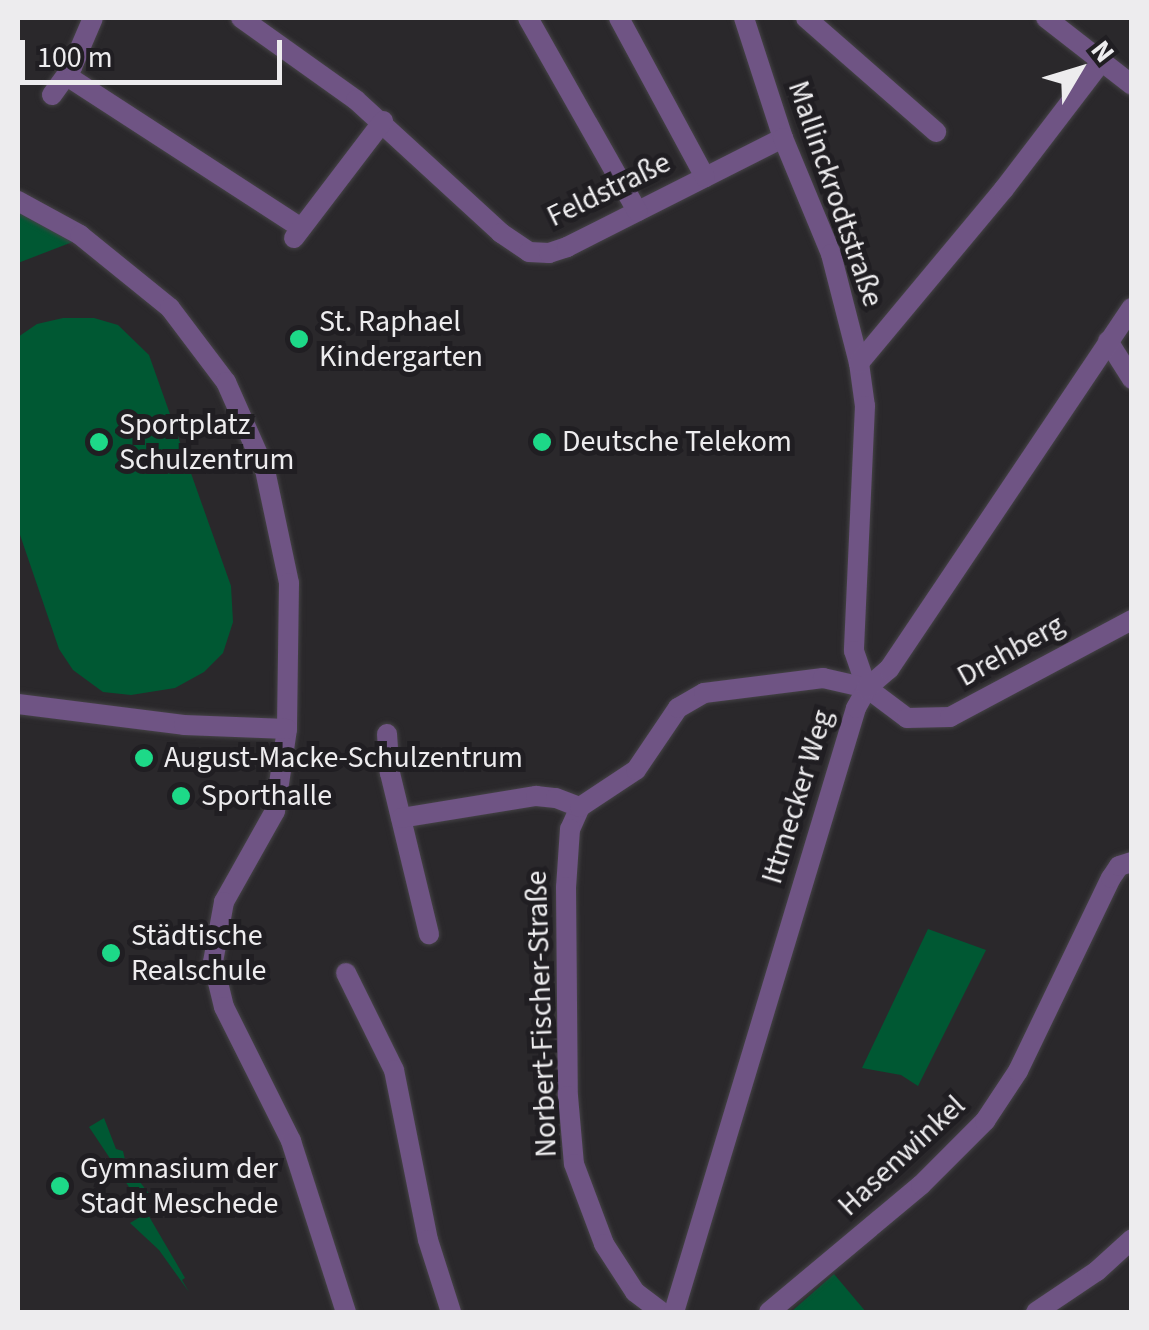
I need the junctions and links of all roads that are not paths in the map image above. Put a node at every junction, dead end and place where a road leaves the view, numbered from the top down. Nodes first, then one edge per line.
1 (93, 18) edge
2 (241, 18) edge
3 (528, 18) edge
4 (619, 18) edge
5 (744, 18) edge
6 (806, 18) edge
7 (1046, 18) edge
8 (1102, 61) junction
9 (67, 76) junction
10 (1132, 85) edge
11 (52, 95) dead end
12 (382, 122) junction
13 (936, 132) dead end
14 (783, 138) junction
15 (705, 177) junction
16 (18, 201) edge
17 (637, 210) junction
18 (1132, 308) edge
19 (1108, 341) junction
20 (860, 363) junction
21 (1132, 379) edge
22 (1132, 620) edge
23 (867, 688) junction
24 (18, 704) edge
25 (287, 730) junction
26 (387, 734) dead end
27 (580, 807) junction
28 (401, 818) junction
29 (1132, 862) edge
30 (430, 934) dead end
31 (346, 973) dead end
32 (1132, 1239) edge
33 (346, 1312) edge
34 (451, 1312) edge
35 (662, 1312) edge
36 (674, 1312) edge
37 (768, 1312) edge
38 (1036, 1312) edge

1 - 9 street
2 - 12 street, Feldstraße
3 - 17 street
4 - 15 street
5 - 14 street, Mallinckrodtstraße
6 - 13 street, Mallinckrodtstraße
7 - 8 street
8 - 10 street
8 - 20 street
9 - 11 street
9 - 12 street
12 - 17 street, Feldstraße
14 - 15 street, Feldstraße
14 - 20 street, Mallinckrodtstraße
15 - 17 street, Feldstraße
16 - 25 street
18 - 19 street, Ittmecker Weg
19 - 21 street
19 - 23 street, Ittmecker Weg
20 - 23 street, Mallinckrodtstraße
22 - 23 street, Drehberg
23 - 27 street
23 - 36 street, Ittmecker Weg
24 - 25 street
25 - 33 street
26 - 28 street
27 - 28 street
27 - 35 street, Norbert-Fischer-Straße
28 - 30 street
29 - 37 street, Hasenwinkel
31 - 34 street
32 - 38 street

